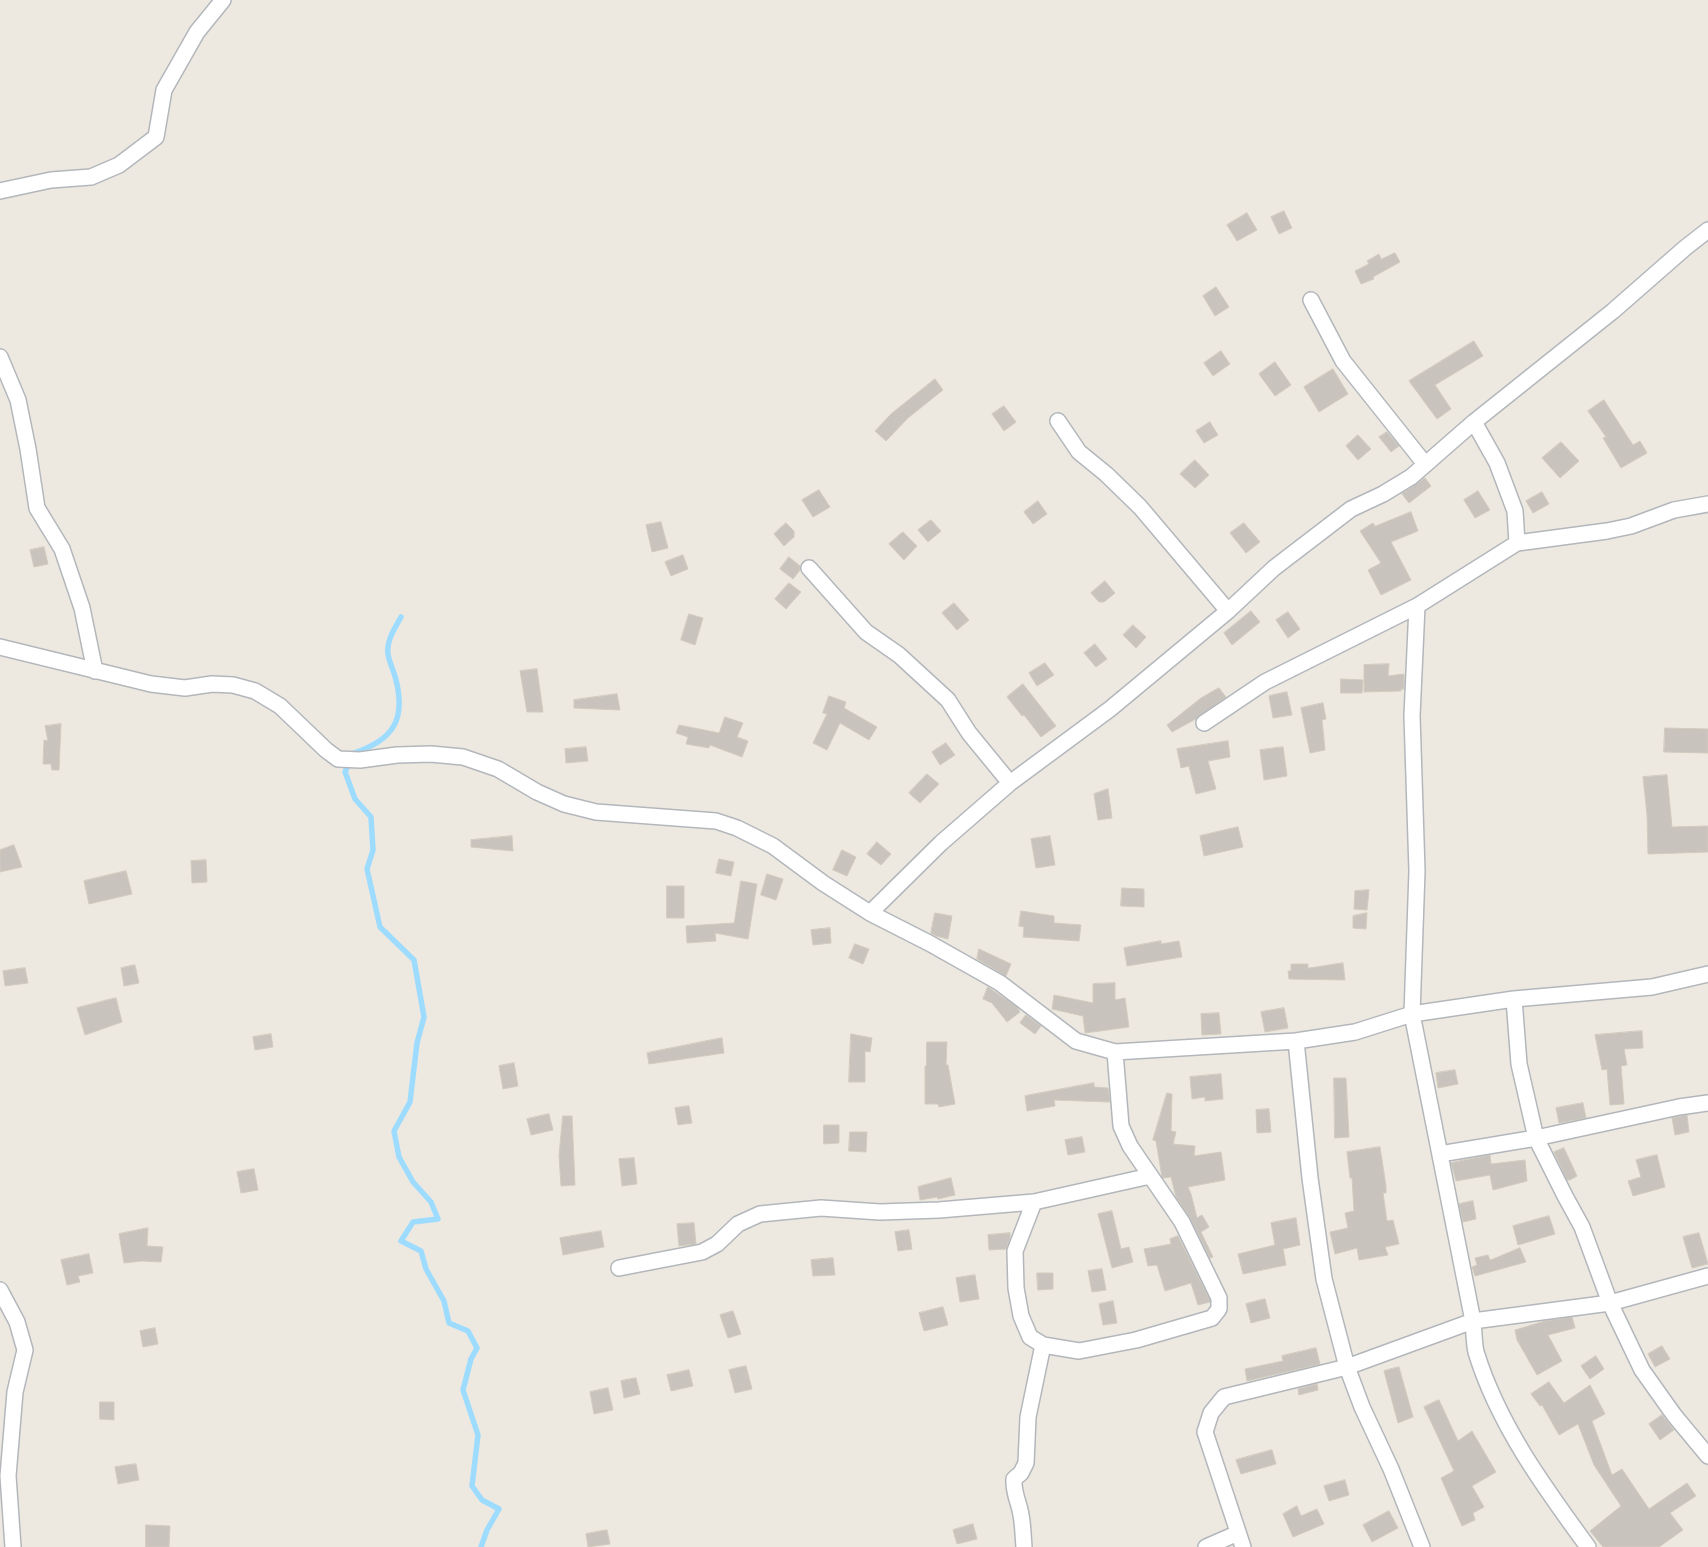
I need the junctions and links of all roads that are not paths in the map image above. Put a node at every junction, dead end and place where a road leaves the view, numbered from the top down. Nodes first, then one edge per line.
1 (222, 0) edge
2 (0, 191) edge
3 (1708, 230) edge
4 (1311, 300) dead end
5 (0, 357) edge
6 (1058, 421) dead end
7 (1474, 422) junction
8 (1425, 464) junction
9 (1708, 504) edge
10 (1517, 543) junction
11 (809, 568) dead end
12 (1417, 606) junction
13 (1228, 611) junction
14 (0, 647) edge
15 (96, 671) junction
16 (1204, 723) dead end
17 (1010, 783) junction
18 (870, 913) junction
19 (1708, 974) edge
20 (1514, 999) junction
21 (1412, 1014) junction
22 (1296, 1041) junction
23 (1115, 1052) junction
24 (1708, 1103) edge
25 (1536, 1138) junction
26 (1440, 1154) junction
27 (1150, 1176) junction
28 (1034, 1202) junction
29 (619, 1268) dead end
30 (1708, 1276) edge
31 (0, 1290) edge
32 (1610, 1303) junction
33 (1473, 1322) junction
34 (1043, 1345) junction
35 (1347, 1367) junction
36 (1708, 1456) edge
37 (4, 1476) edge
38 (1241, 1540) edge
39 (13, 1547) edge
40 (1024, 1547) edge
41 (1206, 1547) edge
42 (1422, 1547) edge
43 (1588, 1547) edge

1 - 2 street
3 - 7 street
4 - 8 street
5 - 15 street
6 - 13 street
7 - 8 street
7 - 10 street
8 - 13 street
9 - 10 street
10 - 12 street
11 - 17 street
12 - 16 street
12 - 21 street
13 - 17 street
14 - 15 street
15 - 18 street
17 - 18 street
18 - 23 street
19 - 20 street
20 - 21 street
20 - 25 street
21 - 22 street
21 - 26 street
22 - 23 street
22 - 35 street
23 - 27 street
24 - 25 street
25 - 26 street
25 - 32 street
26 - 33 street
27 - 28 street
27 - 34 street
28 - 29 street
28 - 34 street
30 - 32 street
31 - 37 street
32 - 33 street
32 - 36 street
33 - 35 street
33 - 43 street
34 - 40 street
35 - 38 street
35 - 42 street
37 - 39 street
38 - 41 street

